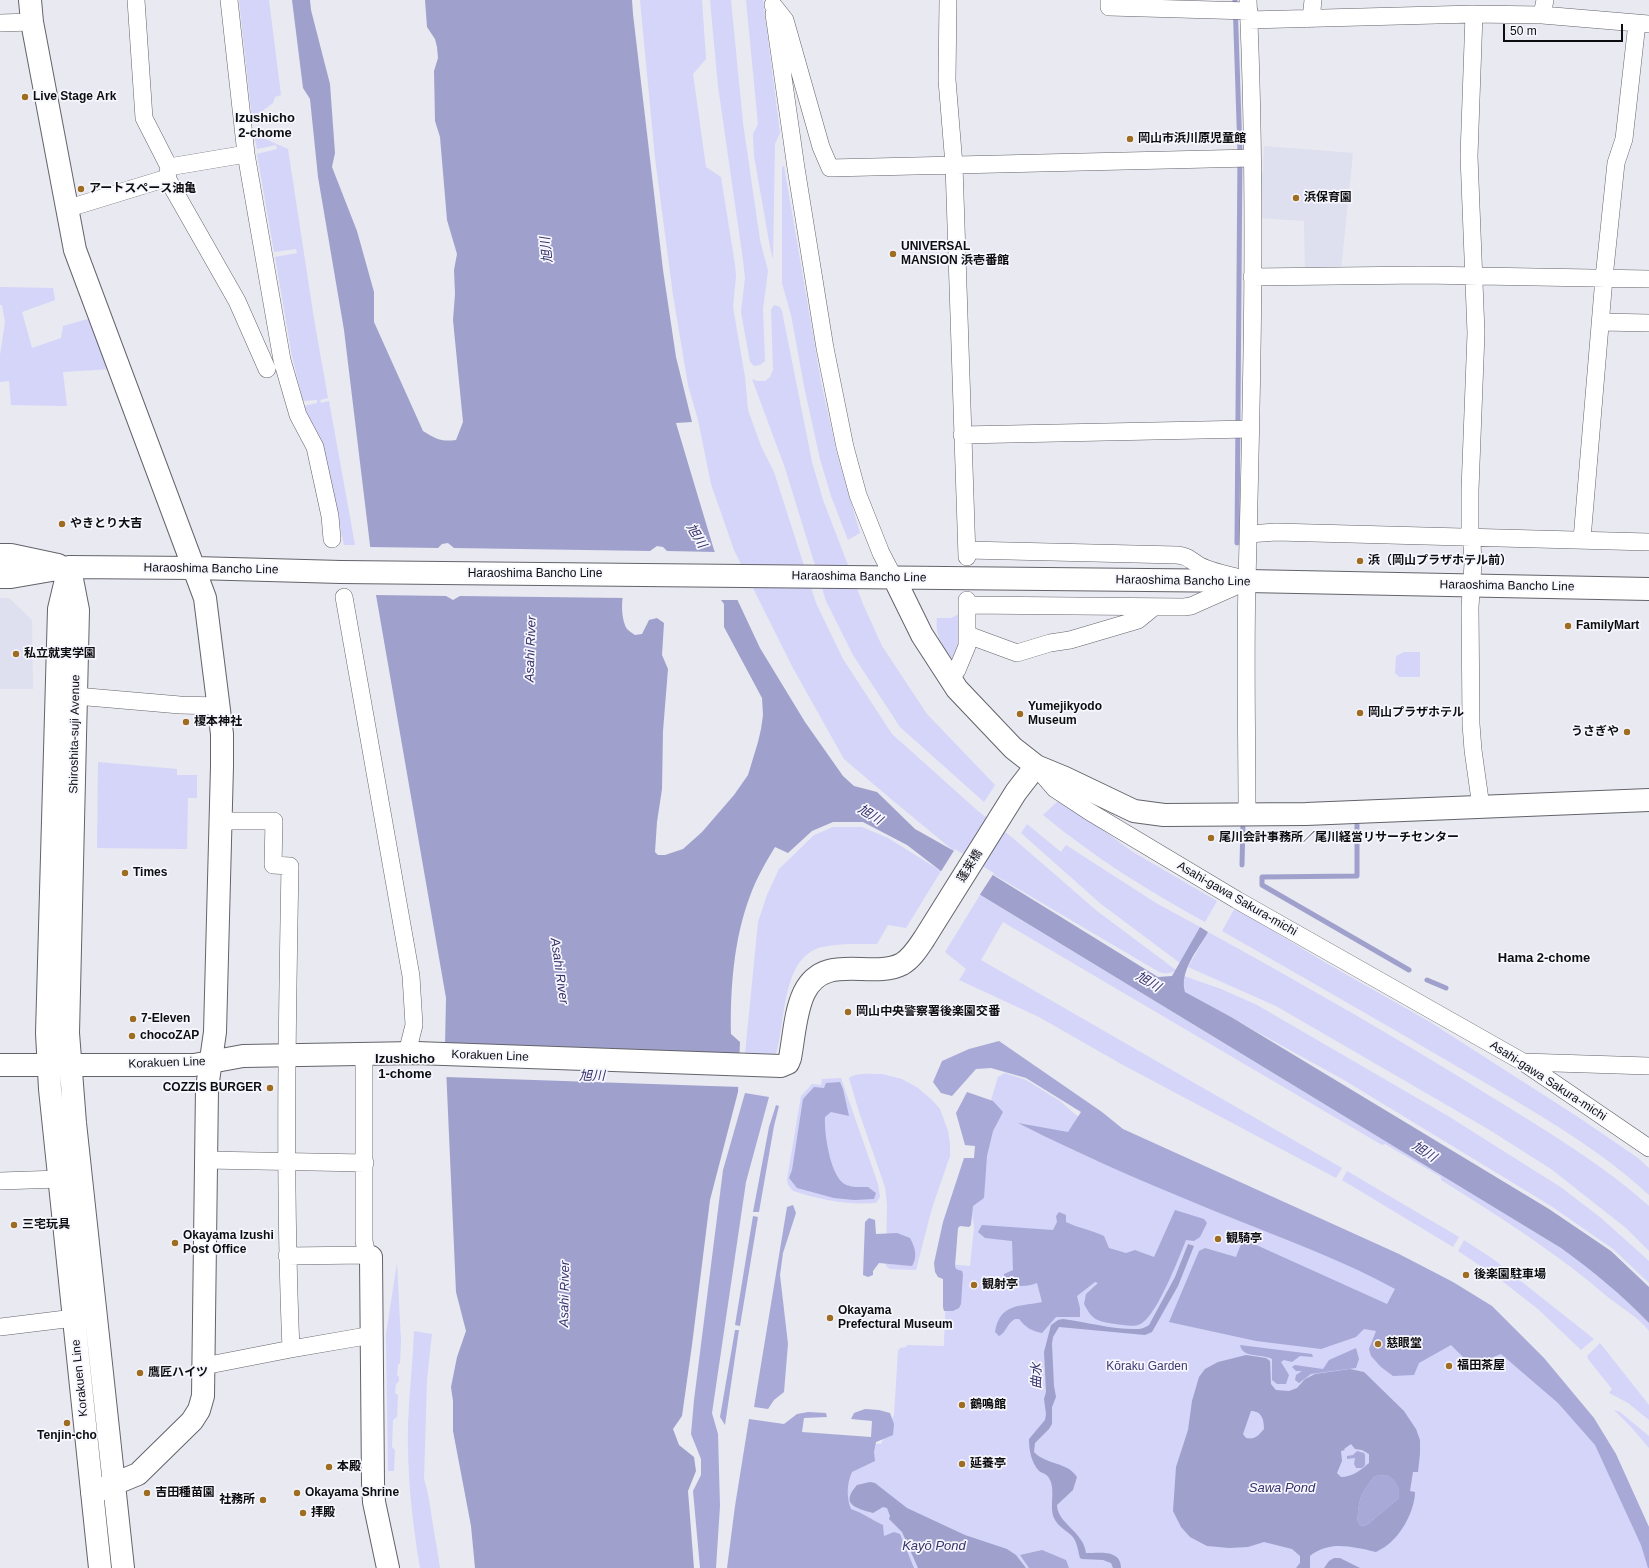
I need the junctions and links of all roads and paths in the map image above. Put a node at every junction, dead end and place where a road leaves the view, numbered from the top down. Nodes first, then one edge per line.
1 (30, 0) edge
2 (136, 0) edge
3 (229, 0) edge
4 (948, 0) edge
5 (1109, 0) edge
6 (1313, 0) edge
7 (773, 2) edge
8 (1543, 8) edge
9 (1244, 11) edge
10 (1474, 14) junction
11 (1311, 19) junction
12 (32, 22) junction
13 (0, 23) edge
14 (1643, 23) edge
15 (246, 154) junction
16 (1244, 159) junction
17 (954, 165) junction
18 (168, 173) junction
19 (66, 208) junction
20 (1474, 276) junction
21 (1252, 277) junction
22 (1604, 278) junction
23 (1649, 279) edge
24 (1601, 322) junction
25 (1649, 323) edge
26 (267, 369) dead end
27 (1242, 429) junction
28 (962, 435) junction
29 (1249, 534) junction
30 (1471, 537) junction
31 (332, 539) dead end
32 (1582, 539) junction
33 (1649, 542) edge
34 (0, 555) edge
35 (69, 567) junction
36 (195, 568) junction
37 (0, 577) edge
38 (886, 578) junction
39 (1247, 582) junction
40 (1472, 586) junction
41 (1649, 589) edge
42 (344, 597) dead end
43 (1154, 607) junction
44 (968, 635) junction
45 (950, 680) junction
46 (76, 696) junction
47 (218, 706) junction
48 (1036, 766) junction
49 (1649, 800) edge
50 (1481, 807) junction
51 (1247, 814) junction
52 (221, 821) junction
53 (412, 1053) junction
54 (364, 1054) junction
55 (287, 1055) junction
56 (211, 1062) junction
57 (1523, 1062) junction
58 (0, 1064) edge
59 (780, 1064) joint
60 (59, 1065) junction
61 (1649, 1066) edge
62 (1649, 1148) edge
63 (206, 1160) junction
64 (286, 1161) junction
65 (365, 1163) junction
66 (60, 1179) junction
67 (0, 1181) edge
68 (287, 1256) junction
69 (369, 1256) junction
70 (74, 1318) junction
71 (0, 1327) edge
72 (372, 1335) junction
73 (290, 1349) junction
74 (204, 1366) junction
75 (114, 1485) junction
76 (92, 1493) junction
77 (100, 1568) edge
78 (122, 1568) edge
79 (388, 1568) edge

1 - 12 street
2 - 18 street
3 - 15 street
4 - 17 street
5 - 9 street
6 - 11 street
7 - 17 street
7 - 38 street
8 - 10 street
8 - 14 street
9 - 11 street
9 - 16 street
10 - 11 street
10 - 20 street
12 - 13 street
12 - 19 street
14 - 22 street
15 - 18 street
15 - 31 street
16 - 17 street
16 - 21 street
17 - 28 street
18 - 19 street
18 - 26 street
19 - 36 street
20 - 21 street
20 - 22 street
20 - 30 street
21 - 27 street
22 - 23 street
22 - 24 street
24 - 25 street
24 - 32 street
27 - 28 street
27 - 29 street
28 - 39 street
29 - 30 street
29 - 39 street
30 - 32 street
30 - 40 street
32 - 33 street
34 - 35 street, Haraoshima Bancho Line
35 - 36 street, Haraoshima Bancho Line
35 - 37 street, Haraoshima Bancho Line
35 - 46 street, Shiroshita-suji Avenue
35 - 60 street, Shiroshita-suji Avenue
36 - 38 street, Haraoshima Bancho Line
36 - 47 street
38 - 39 street, Haraoshima Bancho Line
38 - 45 street, Asahi-gawa Sakura-michi
39 - 40 street, Haraoshima Bancho Line
39 - 43 street
39 - 51 street
40 - 41 street, Haraoshima Bancho Line
40 - 50 street
42 - 53 street
43 - 44 street
43 - 44 street
44 - 45 street
45 - 48 street, Asahi-gawa Sakura-michi
46 - 47 street
46 - 60 street, Shiroshita-suji Avenue
47 - 52 street
48 - 51 street
48 - 57 street, Asahi-gawa Sakura-michi
48 - 59 street, 蓬莱橋
49 - 50 street
50 - 51 street
52 - 55 street
52 - 56 street
53 - 54 street, Korakuen Line
53 - 59 street, Korakuen Line
54 - 55 street, Korakuen Line
54 - 65 street
55 - 56 street, Korakuen Line
55 - 64 street
56 - 60 street, Korakuen Line
56 - 63 street
57 - 61 street
57 - 62 street, Asahi-gawa Sakura-michi
58 - 60 street
60 - 66 street, Korakuen Line
60 - 75 street, Korakuen Line
63 - 64 street
63 - 74 street
64 - 65 street
64 - 68 street
65 - 69 street
66 - 67 street
66 - 70 street, Korakuen Line
68 - 69 street
68 - 73 street
69 - 72 street
70 - 71 street
70 - 76 street, Korakuen Line
72 - 73 street
72 - 79 street
73 - 74 street
74 - 75 street
75 - 76 street
75 - 78 street, Korakuen Line
76 - 77 street, Korakuen Line

